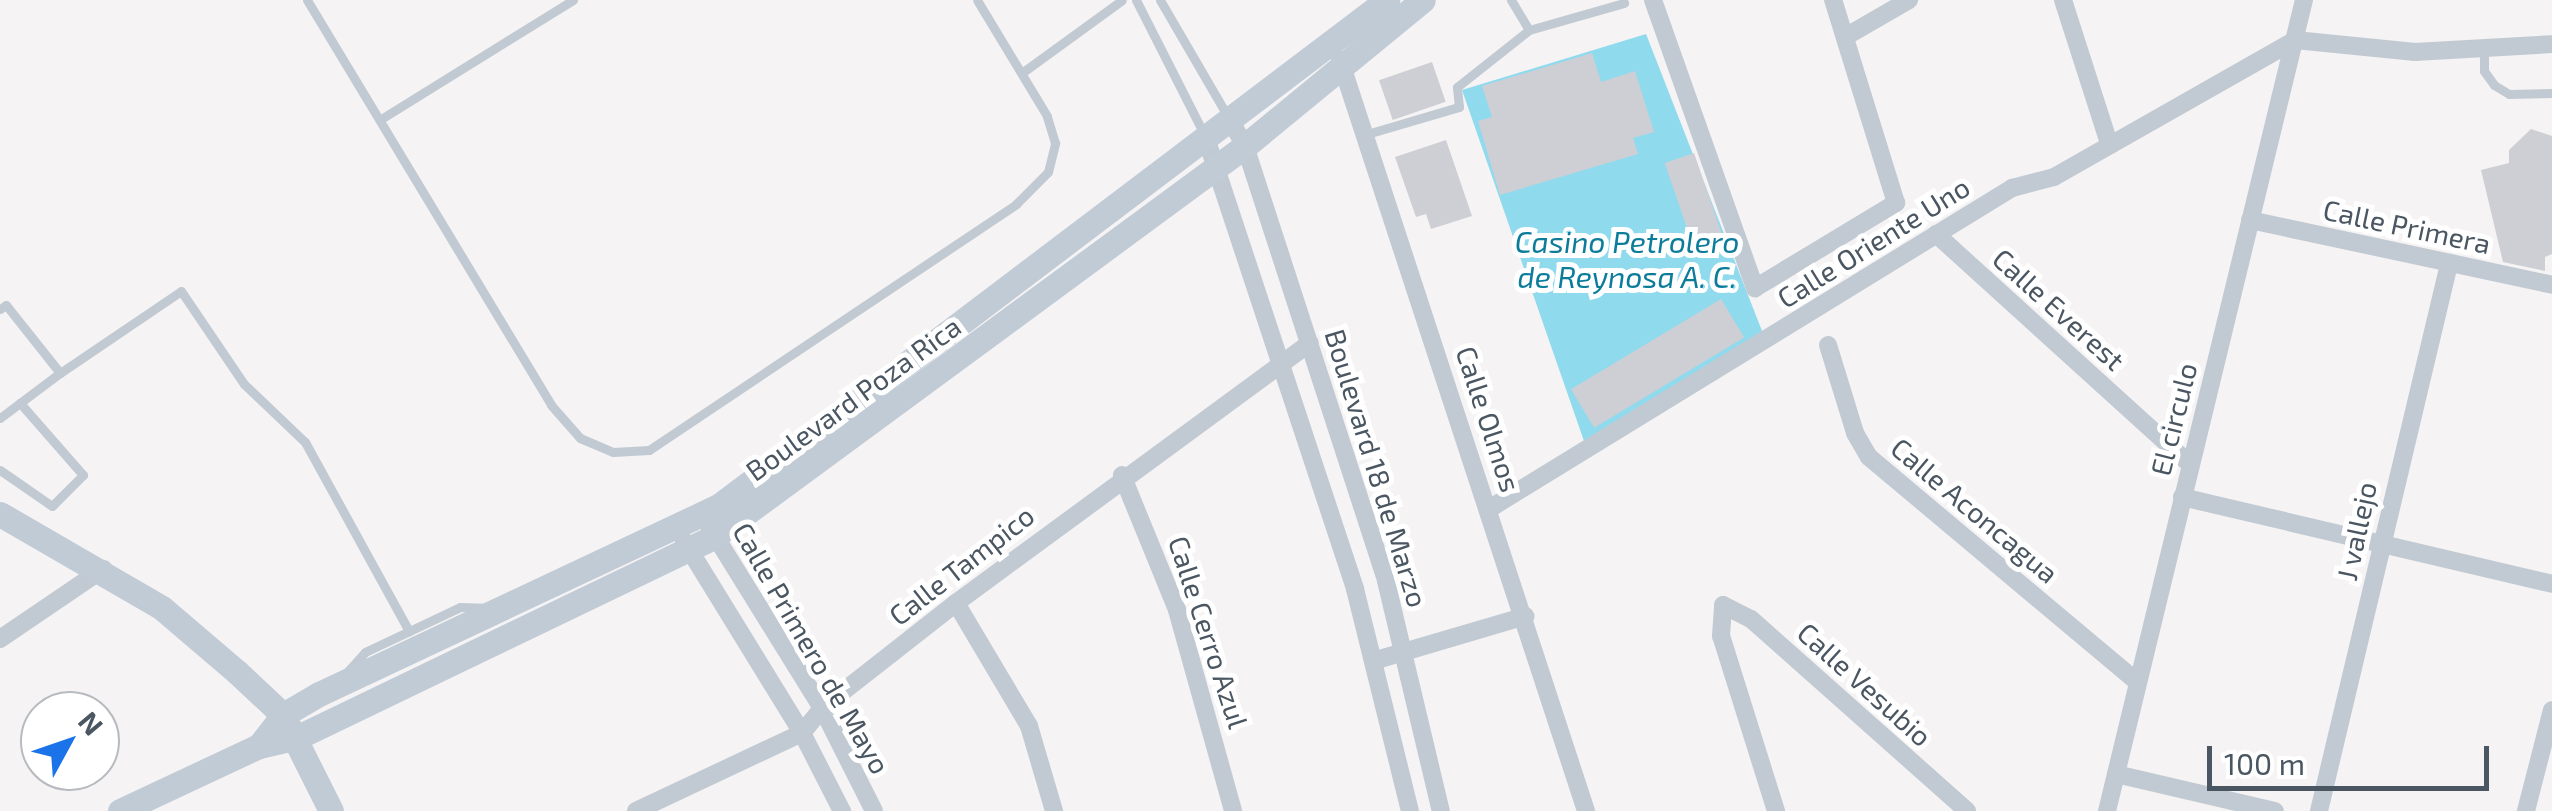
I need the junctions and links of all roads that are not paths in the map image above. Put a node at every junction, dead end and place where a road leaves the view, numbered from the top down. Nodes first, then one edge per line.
1 (307, 0) edge
2 (574, 0) edge
3 (977, 0) edge
4 (1122, 0) edge
5 (1136, 0) edge
6 (1160, 0) edge
7 (1388, 0) edge
8 (1423, 0) edge
9 (1511, 0) edge
10 (1654, 0) edge
11 (1833, 0) edge
12 (1910, 0) edge
13 (2062, 0) edge
14 (2304, 0) edge
15 (1624, 3) dead end
16 (1529, 30) junction
17 (1845, 37) junction
18 (2294, 40) junction
19 (2552, 44) edge
20 (2484, 48) junction
21 (1338, 57) junction
22 (1023, 72) junction
23 (2552, 93) edge
24 (381, 119) junction
25 (1238, 134) junction
26 (1367, 134) junction
27 (1207, 140) junction
28 (2110, 143) junction
29 (1219, 166) junction
30 (2250, 220) junction
31 (1936, 234) junction
32 (2449, 264) junction
33 (2552, 285) edge
34 (0, 309) edge
35 (1310, 342) junction
36 (1828, 345) dead end
37 (1281, 362) junction
38 (60, 373) junction
39 (20, 403) junction
40 (0, 418) edge
41 (2190, 464) junction
42 (0, 470) edge
43 (1122, 475) junction
44 (2182, 497) junction
45 (1489, 508) junction
46 (0, 514) edge
47 (708, 526) junction
48 (682, 538) junction
49 (2382, 546) junction
50 (103, 569) junction
51 (2552, 584) edge
52 (579, 587) junction
53 (956, 603) junction
54 (496, 612) junction
55 (1526, 616) junction
56 (409, 631) junction
57 (0, 639) edge
58 (1404, 653) junction
59 (1373, 660) junction
60 (2137, 682) junction
61 (339, 684) junction
62 (822, 708) junction
63 (2552, 710) edge
64 (284, 715) junction
65 (802, 733) junction
66 (298, 738) junction
67 (259, 746) junction
68 (2116, 774) junction
69 (1440, 802) edge
70 (120, 811) edge
71 (331, 811) edge
72 (636, 811) edge
73 (842, 811) edge
74 (874, 811) edge
75 (1054, 811) edge
76 (1233, 811) edge
77 (1410, 811) edge
78 (1452, 811) edge
79 (1586, 811) edge
80 (1776, 811) edge
81 (1967, 811) edge
82 (2107, 811) edge
83 (2275, 811) edge
84 (2319, 811) edge
85 (2526, 811) edge

1 - 24 lane
2 - 24 lane
3 - 22 lane
4 - 22 lane
5 - 27 lane
6 - 25 lane
7 - 21 main road, Boulevard Poza Rica
8 - 21 main road, Boulevard Poza Rica
9 - 16 lane
10 - 17 street
11 - 17 street
12 - 17 street
13 - 28 street
14 - 18 street, El circulo
15 - 16 lane
16 - 26 lane
18 - 20 street
18 - 28 street, Calle Oriente Uno
18 - 30 street, El circulo
19 - 20 street
20 - 23 lane
21 - 25 main road, Boulevard Poza Rica
21 - 26 street, Calle Olmos
22 - 24 lane
25 - 27 main road, Boulevard Poza Rica
25 - 29 main road, Boulevard Poza Rica
25 - 35 street, Boulevard 18 de Marzo
26 - 45 street, Calle Olmos
27 - 29 street, Boulevard 18 de Marzo
27 - 47 main road, Boulevard Poza Rica
28 - 31 street, Calle Oriente Uno
29 - 37 street, Boulevard 18 de Marzo
29 - 47 main road, Boulevard Poza Rica
30 - 32 street, Calle Primera
30 - 41 street, El circulo
31 - 41 street, Calle Everest
31 - 45 street, Calle Oriente Uno
32 - 33 street, Calle Primera
32 - 49 street, J vallejo
34 - 38 lane
35 - 37 street, Calle Tampico
35 - 58 street, Boulevard 18 de Marzo
36 - 60 street, Calle Aconcagua
37 - 43 street, Calle Tampico
37 - 59 street, Boulevard 18 de Marzo
38 - 39 lane
38 - 56 lane
39 - 40 lane
39 - 42 lane
41 - 44 street, El circulo
43 - 53 street, Calle Tampico
43 - 76 street, Calle Cerro Azul
44 - 49 street
44 - 60 street, El circulo
45 - 55 street, Calle Olmos
46 - 50 main road
47 - 48 main road, Boulevard Poza Rica
47 - 62 street, Calle Primero de Mayo
48 - 52 main road, Boulevard Poza Rica
48 - 65 street, Calle Primero de Mayo
49 - 51 street
49 - 84 street, J vallejo
50 - 57 street
50 - 64 main road
52 - 54 main road, Boulevard Poza Rica
52 - 66 main road, Boulevard Poza Rica
53 - 62 street, Calle Tampico
53 - 75 street
54 - 56 lane
54 - 61 main road, Boulevard Poza Rica
55 - 58 street
55 - 79 street, Calle Olmos
56 - 61 lane
58 - 59 street
58 - 69 street, Boulevard 18 de Marzo
59 - 77 street, Boulevard 18 de Marzo
60 - 68 street, El circulo
61 - 64 main road, Boulevard Poza Rica
62 - 65 street, Calle Tampico
62 - 74 street, Calle Primero de Mayo
63 - 85 street
64 - 66 main road
64 - 67 main road, Boulevard Poza Rica
65 - 72 street, Calle Tampico
65 - 73 street, Calle Primero de Mayo
66 - 67 main road, Boulevard Poza Rica
66 - 71 main road
67 - 70 main road, Boulevard Poza Rica
68 - 82 street, El circulo
68 - 83 street
69 - 78 street
80 - 81 street, Calle Vesubio

